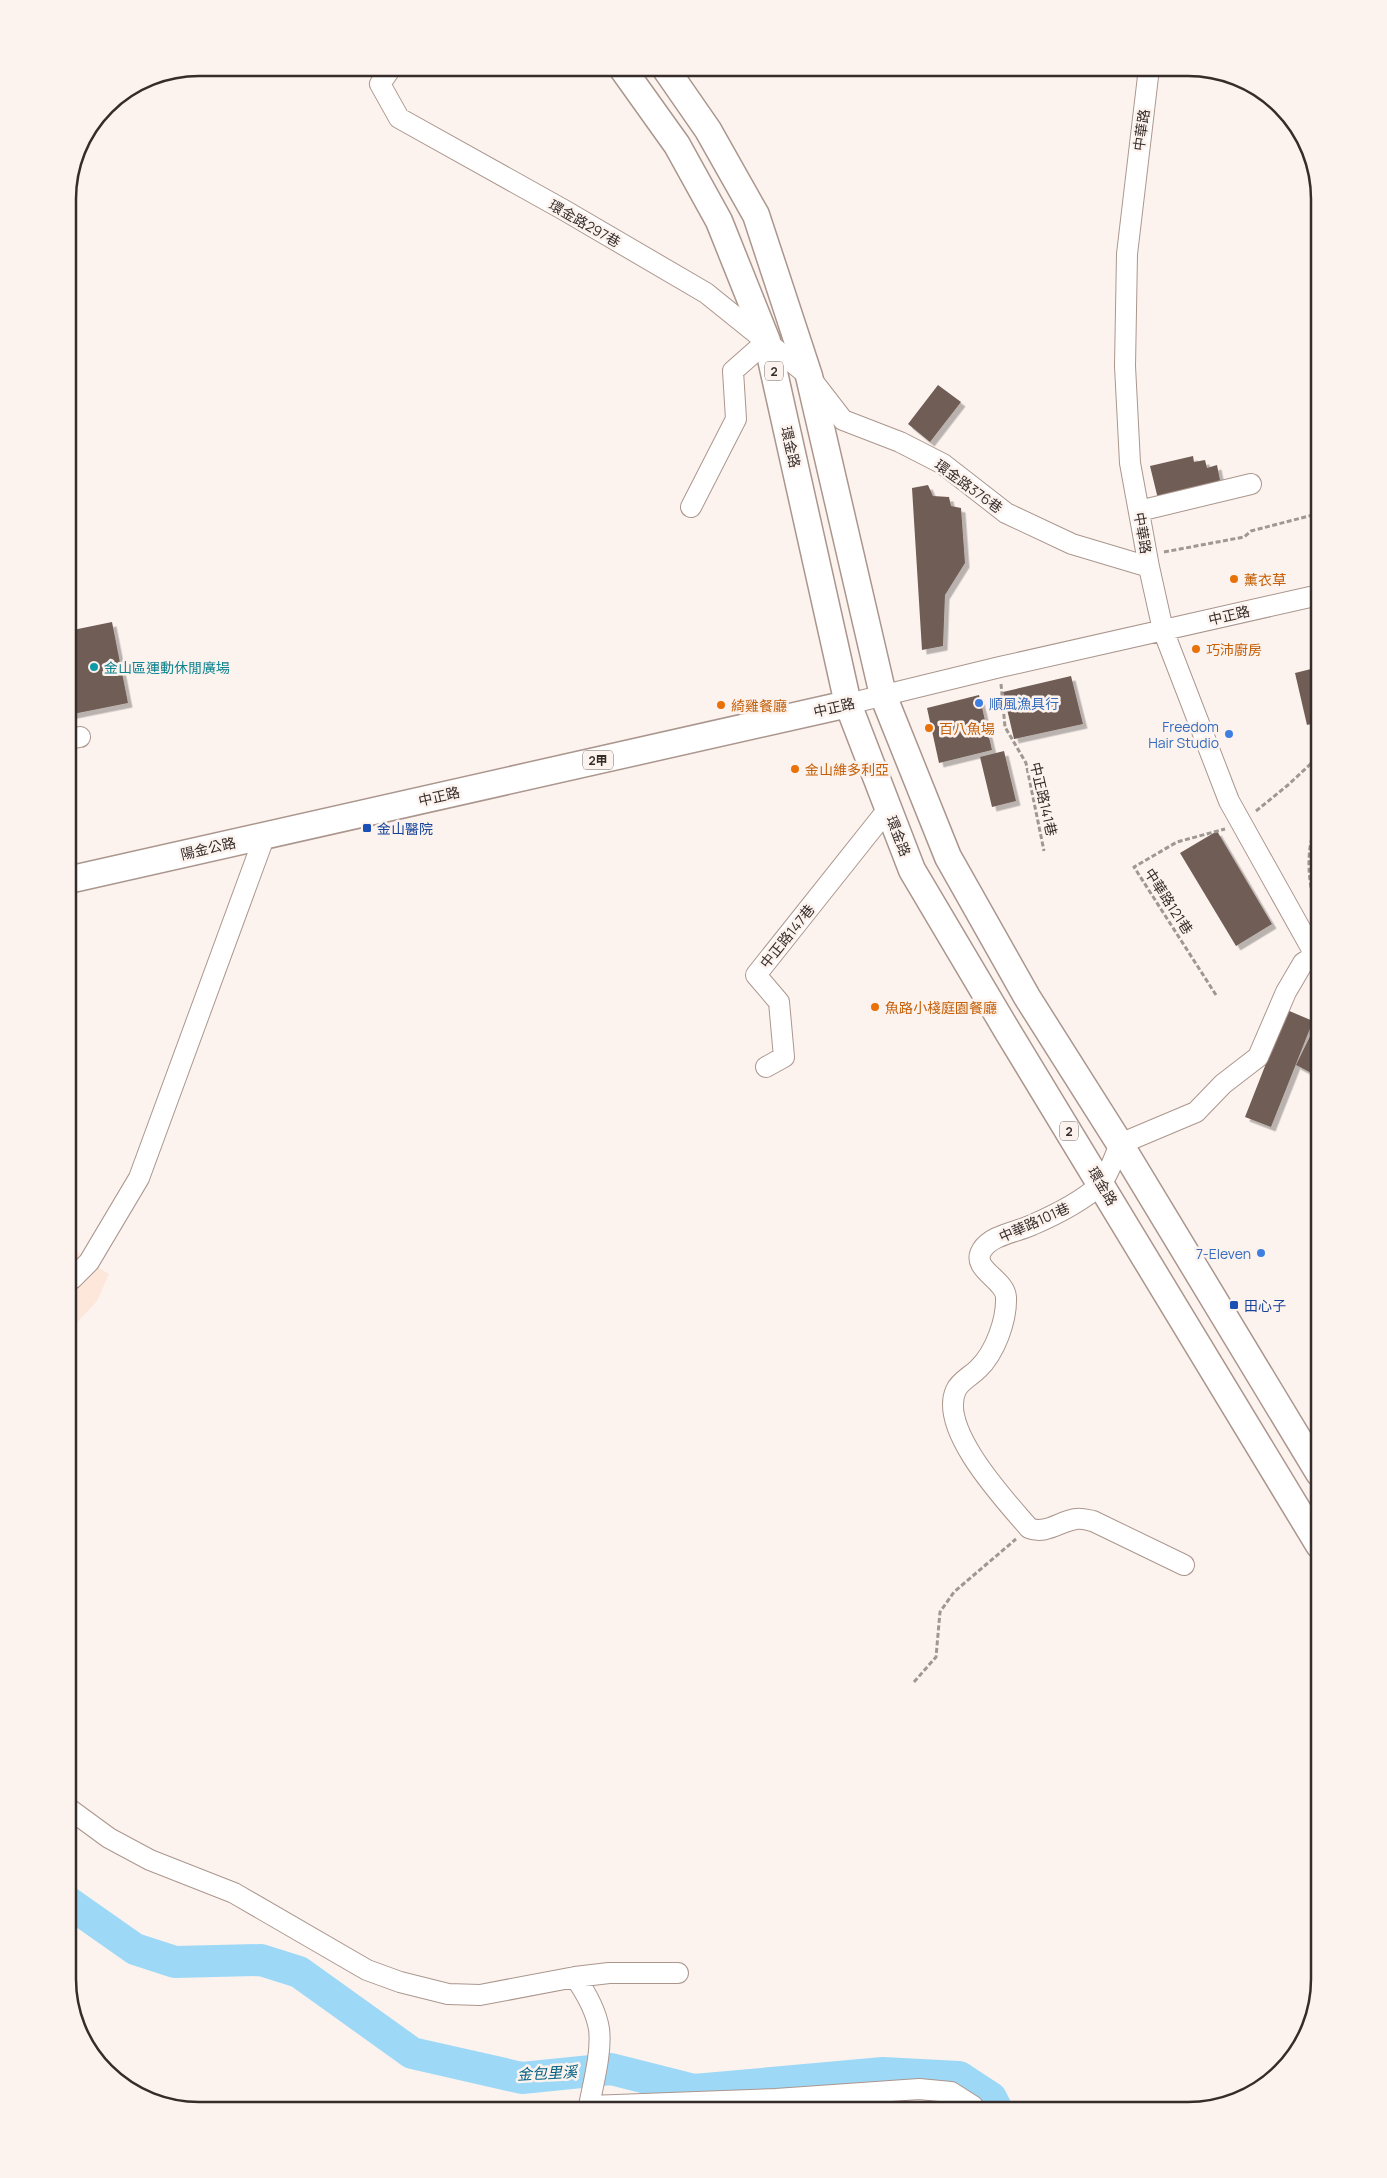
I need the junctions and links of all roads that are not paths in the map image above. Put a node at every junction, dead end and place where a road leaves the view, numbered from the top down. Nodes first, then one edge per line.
1 (385, 76) edge
2 (628, 76) edge
3 (671, 76) edge
4 (1148, 77) edge
5 (767, 341) junction
6 (809, 376) junction
7 (1251, 484) dead end
8 (691, 507) dead end
9 (1139, 512) junction
10 (1148, 561) junction
11 (1311, 597) edge
12 (1163, 630) junction
13 (883, 696) junction
14 (848, 704) junction
15 (888, 809) junction
16 (349, 816) joint
17 (265, 835) junction
18 (77, 878) edge
19 (1311, 947) edge
20 (1311, 960) edge
21 (766, 1067) dead end
22 (1120, 1144) junction
23 (1102, 1183) junction
24 (76, 1275) edge
25 (1311, 1458) edge
26 (1311, 1530) edge
27 (1184, 1565) dead end
28 (76, 1814) edge
29 (678, 1973) dead end
30 (575, 1977) junction
31 (589, 2101) edge
32 (723, 2102) edge
33 (966, 2102) edge

1 - 5 street, 環金路297巷
2 - 5 main road, 環金路 / 2
3 - 6 main road
4 - 9 street, 中華路
5 - 6 street, 環金路297巷
5 - 8 street
5 - 14 main road, 環金路 / 2
6 - 10 street, 環金路376巷
6 - 13 main road
7 - 9 street
9 - 10 street, 中華路
10 - 12 street, 中華路
11 - 12 street, 中正路
12 - 13 street, 中正路
12 - 19 street, 中華路
13 - 14 street, 中正路
13 - 22 main road
14 - 15 main road, 環金路 / 2
14 - 16 main road, 中正路 / 2甲
15 - 21 street, 中正路147巷
15 - 23 main road, 環金路 / 2
16 - 17 main road, 陽金公路 / 2甲
17 - 18 main road, 陽金公路 / 2甲
17 - 24 street
20 - 22 street
22 - 23 street, 中華路101巷
22 - 25 main road
23 - 26 main road, 環金路 / 2
23 - 27 street, 中華路101巷
28 - 30 street
29 - 30 street
30 - 31 street
32 - 33 street

